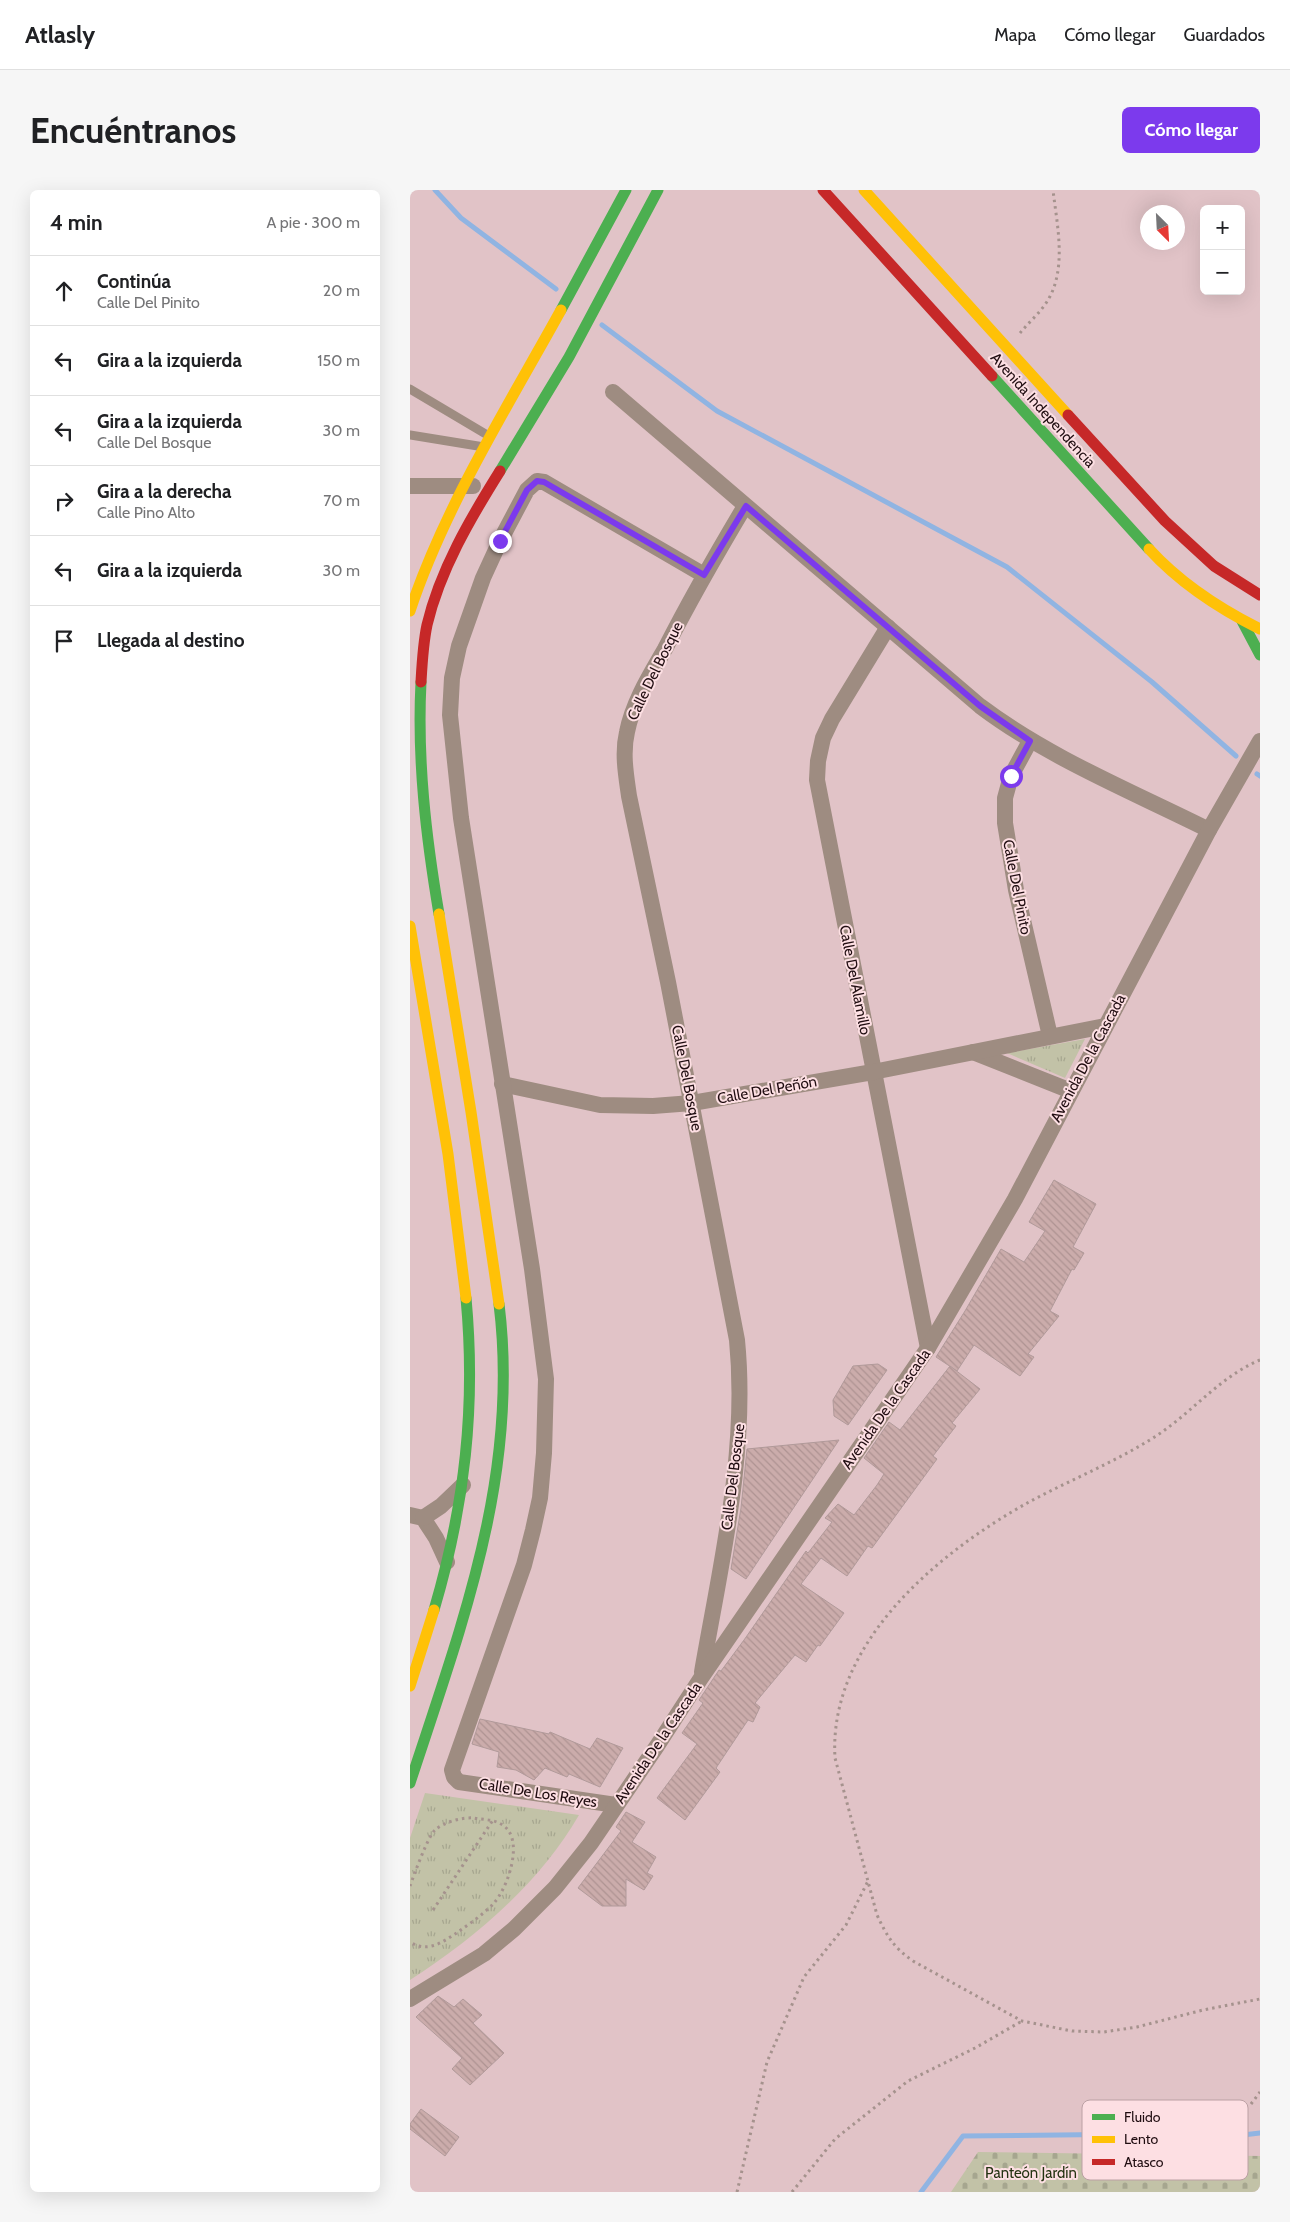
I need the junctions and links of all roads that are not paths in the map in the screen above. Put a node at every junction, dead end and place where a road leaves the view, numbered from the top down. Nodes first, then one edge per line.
1 (626, 190) edge
2 (658, 190) edge
3 (823, 190) edge
4 (864, 190) edge
5 (410, 389) edge
6 (613, 392) dead end
7 (410, 435) edge
8 (489, 442) junction
9 (492, 485) junction
10 (410, 486) edge
11 (465, 486) junction
12 (746, 506) junction
13 (704, 575) junction
14 (1260, 595) edge
15 (410, 612) edge
16 (1242, 621) junction
17 (888, 627) junction
18 (1260, 629) edge
19 (1260, 655) edge
20 (1030, 741) junction
21 (1260, 741) edge
22 (1209, 830) junction
23 (410, 926) edge
24 (1105, 1026) junction
25 (1050, 1036) junction
26 (973, 1052) junction
27 (872, 1072) junction
28 (502, 1084) junction
29 (1071, 1090) junction
30 (692, 1102) junction
31 (928, 1348) junction
32 (463, 1485) junction
33 (416, 1516) edge
34 (447, 1562) junction
35 (701, 1678) junction
36 (410, 1686) edge
37 (410, 1783) edge
38 (616, 1805) junction
39 (410, 1999) edge

1 - 8 main road
2 - 9 main road
3 - 16 main road, Avenida Independencia
4 - 14 main road, Avenida Independencia
5 - 8 lane
6 - 12 street
7 - 8 lane
8 - 11 main road
9 - 11 street
9 - 37 main road
10 - 11 street
11 - 15 main road
12 - 13 street, Calle Del Bosque
12 - 17 street
13 - 28 street
13 - 30 street, Calle Del Bosque
16 - 18 main road, Avenida Independencia
16 - 19 main road
17 - 20 street
17 - 27 street, Calle Del Alamillo
20 - 22 street
20 - 25 street, Calle Del Pinito
21 - 22 street, Avenida De la Cascada
22 - 24 street, Avenida De la Cascada
23 - 32 main road
24 - 25 street, Calle Del Peñón
24 - 29 street, Avenida De la Cascada
25 - 26 street, Calle Del Peñón
26 - 27 street, Calle Del Peñón
26 - 29 street
27 - 30 street, Calle Del Peñón
27 - 31 street, Calle Del Alamillo
28 - 30 street, Calle Del Peñón
28 - 38 street, Calle De Los Reyes
29 - 31 street, Avenida De la Cascada
30 - 35 street, Calle Del Bosque
31 - 35 street, Avenida De la Cascada
32 - 33 street
32 - 34 main road
33 - 34 street
34 - 36 main road
35 - 38 street, Avenida De la Cascada
38 - 39 street, Avenida De la Cascada

